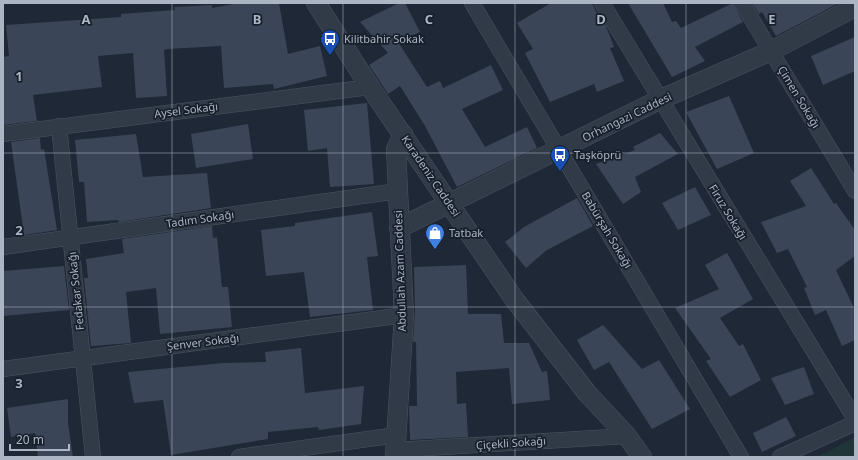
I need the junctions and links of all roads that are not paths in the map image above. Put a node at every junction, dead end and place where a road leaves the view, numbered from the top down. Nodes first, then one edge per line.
1 (316, 3) edge
2 (472, 3) edge
3 (602, 3) edge
4 (742, 3) edge
5 (855, 7) edge
6 (771, 51) junction
7 (370, 87) junction
8 (659, 100) junction
9 (59, 126) junction
10 (3, 134) edge
11 (403, 134) junction
12 (560, 150) junction
13 (855, 191) edge
14 (398, 192) junction
15 (449, 202) junction
16 (399, 228) junction
17 (70, 237) junction
18 (3, 248) edge
19 (404, 315) junction
20 (82, 357) junction
21 (3, 369) edge
22 (855, 419) edge
23 (855, 423) edge
24 (627, 436) junction
25 (396, 447) edge
26 (92, 457) edge
27 (239, 457) edge
28 (642, 457) edge
29 (741, 457) edge
30 (780, 457) edge

1 - 7 street, Karadeniz Caddesi
2 - 12 street, Babürşah Sokağı
3 - 8 street, Firuz Sokağı
4 - 6 street, Çimen Sokağı
5 - 6 street, Orhangazi Caddesi
6 - 8 street, Orhangazi Caddesi
6 - 13 street, Çimen Sokağı
7 - 9 street, Aysel Sokağı
7 - 11 street, Karadeniz Caddesi
8 - 12 street, Orhangazi Caddesi
8 - 22 street, Firuz Sokağı
9 - 10 street, Aysel Sokağı
9 - 17 street, Fedakar Sokağı
11 - 14 street, Abdullah Azam Caddesi
11 - 15 street, Karadeniz Caddesi
12 - 15 street, Orhangazi Caddesi
12 - 29 street, Babürşah Sokağı
14 - 16 street, Abdullah Azam Caddesi
14 - 17 street, Tadım Sokağı
15 - 16 street, Orhangazi Caddesi
15 - 24 street, Karadeniz Caddesi
16 - 19 street, Abdullah Azam Caddesi
17 - 18 street, Tadım Sokağı
17 - 20 street, Fedakar Sokağı
19 - 20 street, Şenver Sokağı
19 - 25 street, Abdullah Azam Caddesi
20 - 21 street, Şenver Sokağı
20 - 26 street, Fedakar Sokağı
23 - 30 street
24 - 25 street, Çiçekli Sokağı
24 - 28 street, Karadeniz Caddesi
25 - 27 street, Çiçekli Sokağı

